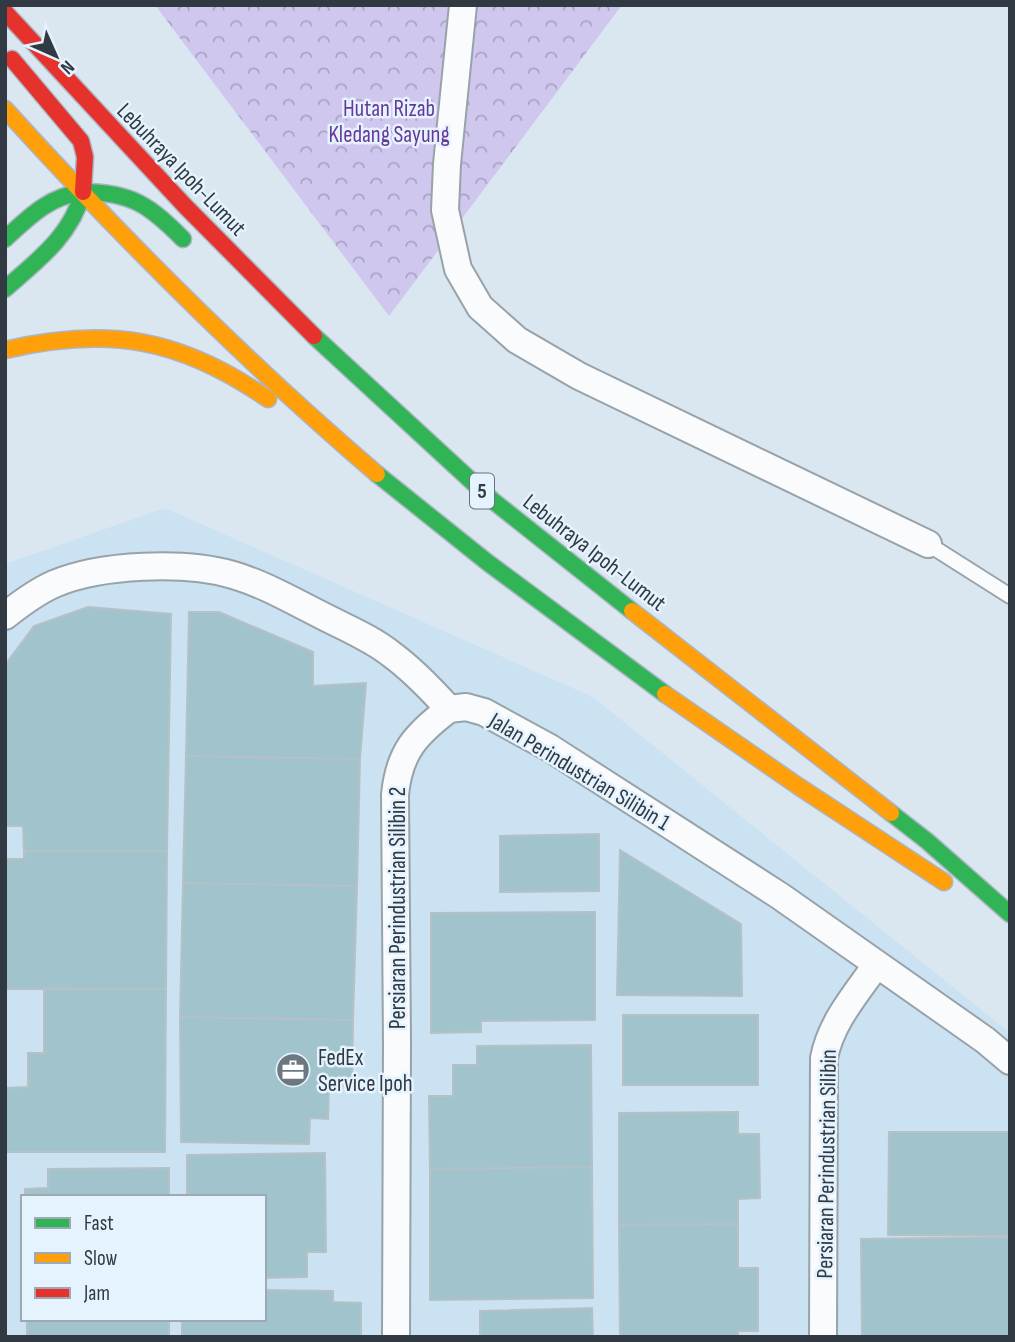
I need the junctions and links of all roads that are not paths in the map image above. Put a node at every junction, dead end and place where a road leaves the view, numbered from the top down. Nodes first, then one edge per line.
1 (463, 5) edge
2 (5, 12) edge
3 (5, 52) edge
4 (5, 109) edge
5 (83, 192) junction
6 (5, 239) edge
7 (197, 253) dead end
8 (5, 289) edge
9 (5, 350) edge
10 (403, 439) dead end
11 (369, 467) junction
12 (492, 500) junction
13 (928, 544) joint
14 (1010, 596) edge
15 (5, 616) edge
16 (449, 709) junction
17 (1010, 914) edge
18 (1010, 927) edge
19 (877, 964) junction
20 (1010, 1061) edge
21 (396, 1337) edge
22 (824, 1337) edge

1 - 13 street
2 - 12 main road, Lebuhraya Ipoh-Lumut / 5
3 - 5 main road
4 - 5 main road, 5
5 - 6 main road
5 - 7 main road
5 - 8 main road
5 - 11 main road, 5
9 - 11 main road
10 - 12 main road
11 - 18 main road, 5
12 - 17 main road, Lebuhraya Ipoh-Lumut / 5
13 - 14 lane
15 - 16 street
16 - 19 street, Jalan Perindustrian Silibin 1
16 - 21 street, Persiaran Perindustrian Silibin 2
19 - 20 street, Jalan Perindustrian Silibin 1
19 - 22 street, Persiaran Perindustrian Silibin

